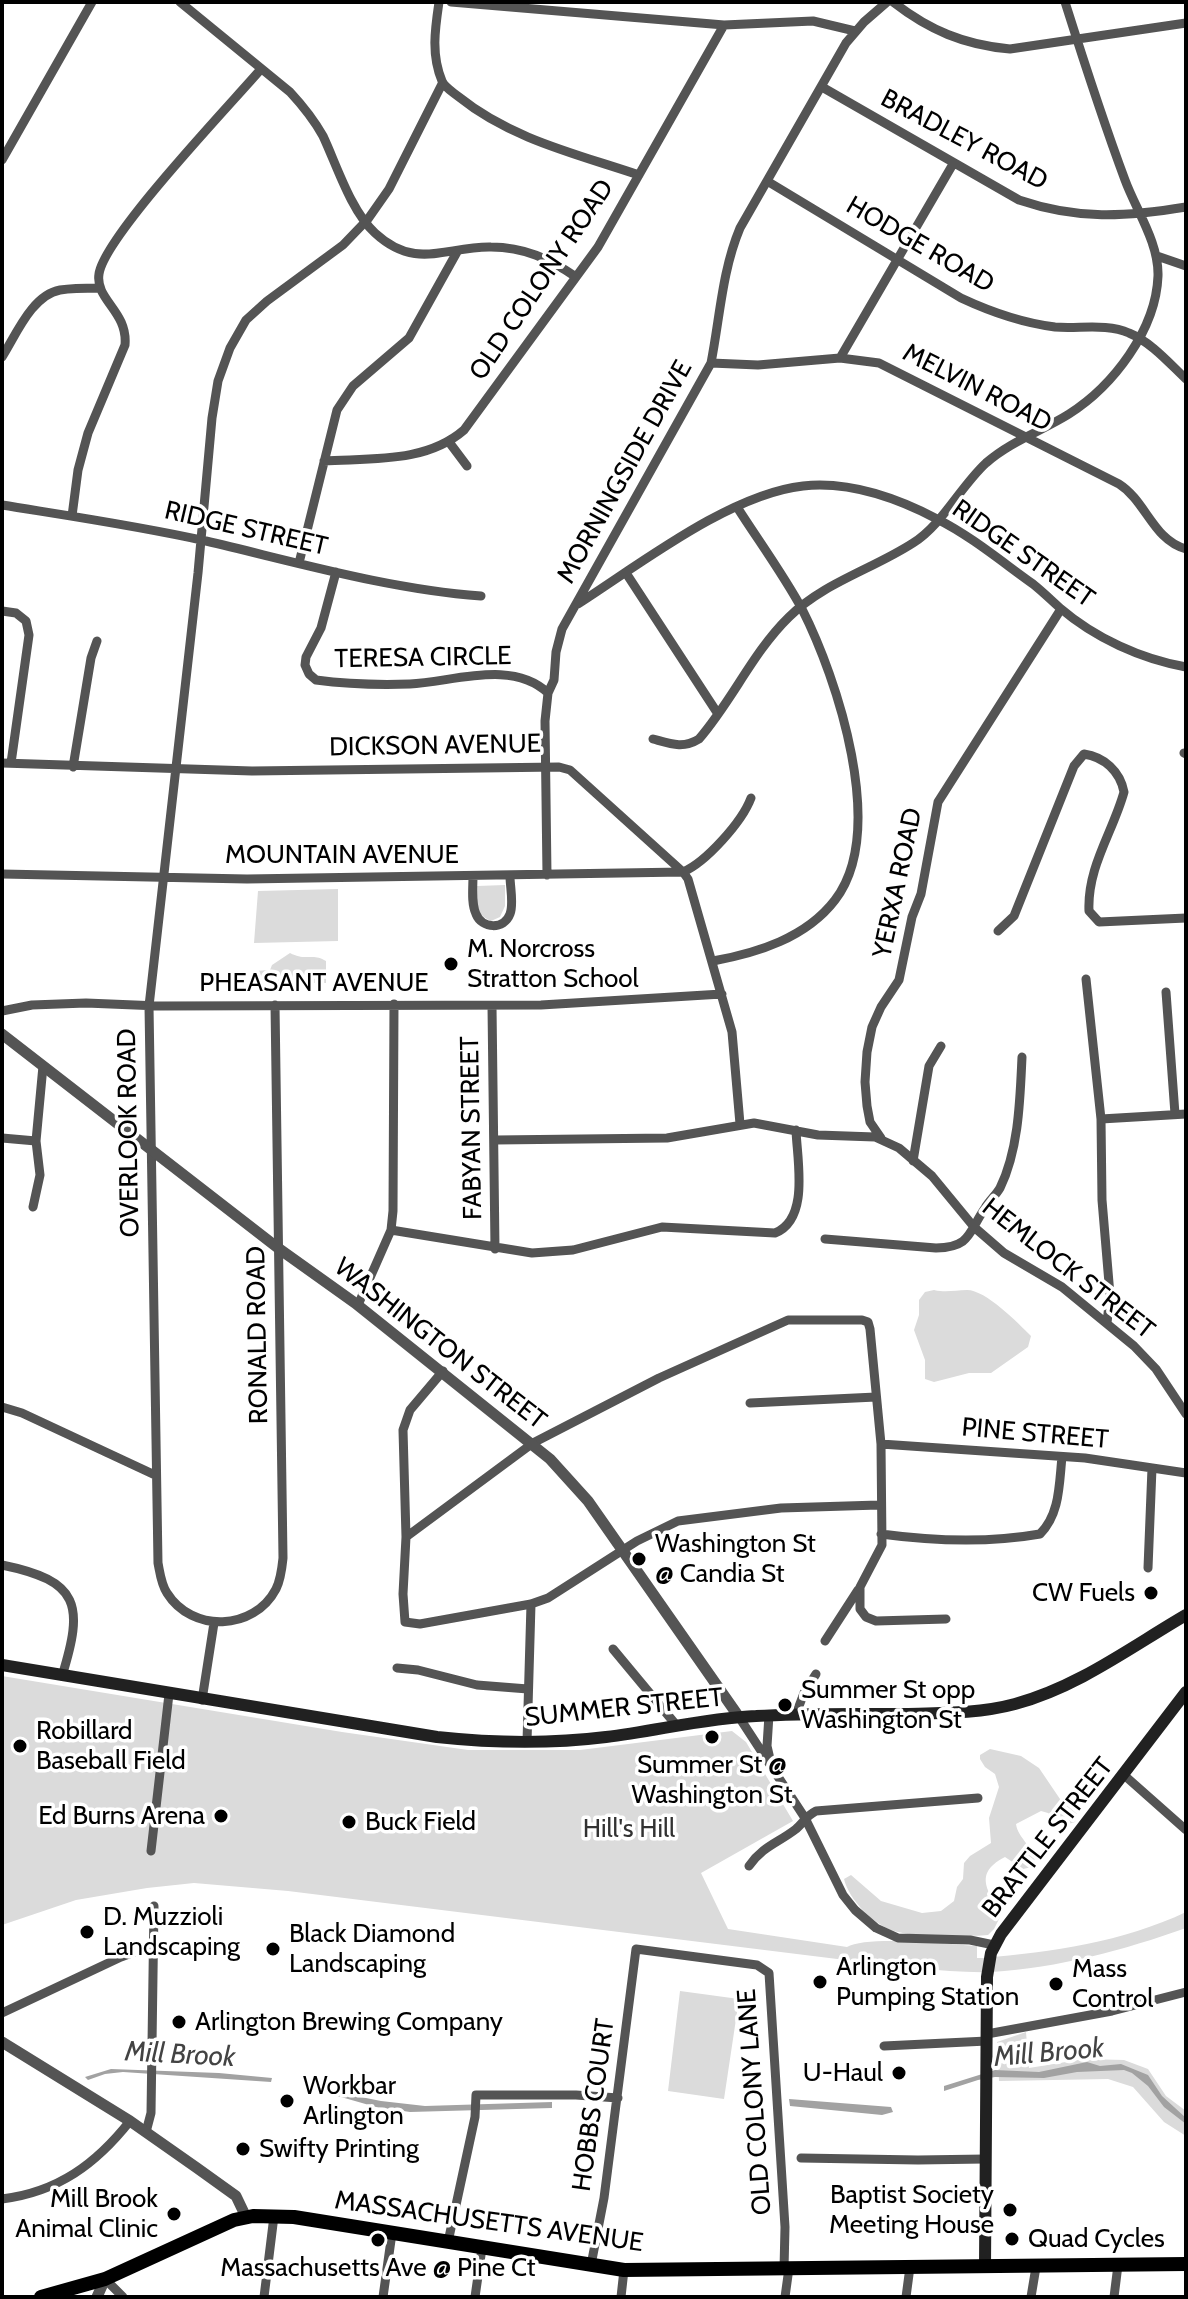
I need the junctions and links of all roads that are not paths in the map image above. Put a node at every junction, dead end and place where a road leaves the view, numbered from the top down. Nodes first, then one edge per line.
1 (92, 2) edge
2 (180, 2) edge
3 (439, 2) edge
4 (451, 2) edge
5 (890, 2) edge
6 (1065, 2) edge
7 (1186, 23) edge
8 (724, 25) junction
9 (855, 31) junction
10 (1076, 37) junction
11 (261, 69) junction
12 (442, 84) junction
13 (822, 87) junction
14 (2, 160) edge
15 (953, 164) junction
16 (639, 175) junction
17 (767, 181) junction
18 (1186, 207) edge
19 (1139, 214) junction
20 (365, 223) junction
21 (457, 252) junction
22 (1157, 256) junction
23 (896, 261) junction
24 (1186, 266) edge
25 (576, 277) junction
26 (99, 288) junction
27 (1138, 338) junction
28 (2, 357) edge
29 (840, 358) junction
30 (711, 363) junction
31 (1186, 379) edge
32 (1026, 437) junction
33 (449, 442) junction
34 (324, 461) junction
35 (467, 466) dead end
36 (2, 505) edge
37 (737, 507) junction
38 (72, 516) junction
39 (938, 519) junction
40 (201, 540) junction
41 (1186, 549) edge
42 (299, 563) junction
43 (336, 572) junction
44 (626, 573) junction
45 (481, 596) dead end
46 (575, 606) junction
47 (801, 607) junction
48 (1061, 609) junction
49 (2, 611) edge
50 (97, 641) dead end
51 (1186, 667) edge
52 (548, 693) junction
53 (718, 714) junction
54 (653, 739) dead end
55 (7, 763) edge
56 (73, 767) junction
57 (547, 767) junction
58 (174, 769) junction
59 (751, 798) dead end
60 (683, 872) junction
61 (2, 874) edge
62 (547, 875) junction
63 (163, 876) junction
64 (473, 876) junction
65 (510, 876) junction
66 (1186, 918) edge
67 (998, 931) dead end
68 (713, 961) junction
69 (1086, 979) dead end
70 (1166, 992) dead end
71 (722, 994) junction
72 (394, 1004) junction
73 (275, 1005) junction
74 (149, 1006) junction
75 (492, 1006) junction
76 (2, 1011) edge
77 (2, 1034) edge
78 (941, 1046) dead end
79 (1022, 1057) dead end
80 (43, 1066) junction
81 (1175, 1114) junction
82 (1186, 1114) edge
83 (1101, 1119) junction
84 (740, 1124) junction
85 (796, 1130) junction
86 (2, 1138) edge
87 (496, 1140) junction
88 (36, 1141) junction
89 (883, 1141) junction
90 (152, 1151) junction
91 (913, 1161) junction
92 (33, 1207) dead end
93 (974, 1227) junction
94 (391, 1230) junction
95 (825, 1239) dead end
96 (278, 1248) junction
97 (495, 1249) junction
98 (358, 1305) junction
99 (1107, 1323) junction
100 (443, 1371) junction
101 (876, 1397) junction
102 (750, 1403) dead end
103 (2, 1407) edge
104 (1186, 1414) edge
105 (533, 1443) junction
106 (881, 1444) junction
107 (1062, 1457) junction
108 (1152, 1468) junction
109 (1186, 1473) edge
110 (155, 1475) junction
111 (879, 1505) junction
112 (881, 1534) junction
113 (406, 1537) junction
114 (623, 1550) junction
115 (2, 1565) edge
116 (1148, 1568) dead end
117 (860, 1587) junction
118 (531, 1604) junction
119 (1186, 1615) edge
120 (946, 1619) dead end
121 (214, 1623) junction
122 (825, 1641) dead end
123 (613, 1649) dead end
124 (2, 1665) edge
125 (397, 1668) dead end
126 (816, 1674) dead end
127 (62, 1676) junction
128 (528, 1689) junction
129 (1186, 1692) edge
130 (169, 1694) junction
131 (202, 1700) junction
132 (796, 1714) junction
133 (769, 1715) junction
134 (739, 1717) junction
135 (677, 1726) junction
136 (527, 1742) junction
137 (772, 1766) junction
138 (1124, 1775) junction
139 (978, 1798) dead end
140 (805, 1818) junction
141 (1186, 1830) edge
142 (151, 1851) dead end
143 (749, 1866) dead end
144 (154, 1906) dead end
145 (994, 1945) junction
146 (636, 1949) joint
147 (153, 1951) junction
148 (1186, 1992) edge
149 (2, 2013) edge
150 (987, 2038) junction
151 (2, 2042) edge
152 (884, 2046) dead end
153 (618, 2098) junction
154 (130, 2121) junction
155 (146, 2132) junction
156 (801, 2158) dead end
157 (985, 2159) junction
158 (2, 2199) edge
159 (274, 2216) junction
160 (246, 2217) junction
161 (392, 2233) junction
162 (448, 2242) junction
163 (482, 2248) junction
164 (1186, 2264) edge
165 (591, 2265) junction
166 (1118, 2265) junction
167 (985, 2266) junction
168 (910, 2267) junction
169 (1036, 2267) junction
170 (787, 2268) junction
171 (624, 2270) junction
172 (105, 2279) junction
173 (41, 2297) edge
174 (97, 2297) edge
175 (123, 2297) edge
176 (264, 2297) edge
177 (383, 2297) edge
178 (475, 2297) edge
179 (621, 2297) edge
180 (785, 2297) edge
181 (906, 2297) edge
182 (1031, 2297) edge
183 (1114, 2297) edge

1 - 14 street
2 - 11 street
3 - 12 street
4 - 8 street
5 - 9 street, MORNINGSIDE DRIVE
5 - 10 street
6 - 10 street
7 - 10 street
8 - 9 street
8 - 16 street, OLD COLONY ROAD
9 - 13 street, MORNINGSIDE DRIVE
10 - 19 street
11 - 20 street
11 - 26 street
12 - 16 street
12 - 20 street, OVERLOOK ROAD
13 - 15 street, BRADLEY ROAD
13 - 17 street, MORNINGSIDE DRIVE
15 - 19 street, BRADLEY ROAD
15 - 23 street
16 - 25 street, OLD COLONY ROAD
17 - 23 street, HODGE ROAD
17 - 30 street, MORNINGSIDE DRIVE
18 - 19 street, BRADLEY ROAD
19 - 22 street
20 - 21 street
20 - 40 street, OVERLOOK ROAD
21 - 25 street
21 - 34 street
22 - 24 street
22 - 27 street
23 - 27 street, HODGE ROAD
23 - 29 street
25 - 33 street, OLD COLONY ROAD
26 - 28 street
26 - 38 street
27 - 31 street, HODGE ROAD
27 - 32 street
29 - 30 street, MELVIN ROAD
29 - 32 street, MELVIN ROAD
30 - 46 street, MORNINGSIDE DRIVE
32 - 39 street
32 - 41 street, MELVIN ROAD
33 - 34 street, OLD COLONY ROAD
33 - 35 street
34 - 42 street
36 - 38 street, RIDGE STREET
37 - 39 street, RIDGE STREET
37 - 44 street, RIDGE STREET
37 - 47 street
38 - 40 street, RIDGE STREET
39 - 47 street
39 - 48 street, RIDGE STREET
40 - 42 street, RIDGE STREET
40 - 58 street, OVERLOOK ROAD
42 - 43 street, RIDGE STREET
43 - 45 street, RIDGE STREET
43 - 52 street, TERESA CIRCLE
44 - 46 street, RIDGE STREET
44 - 53 street
46 - 52 street, MORNINGSIDE DRIVE
47 - 53 street
47 - 68 street
48 - 51 street, RIDGE STREET
48 - 89 street, YERXA ROAD
49 - 55 street
50 - 56 street
52 - 57 street, MORNINGSIDE DRIVE
53 - 54 street
55 - 56 street, DICKSON AVENUE
56 - 58 street, DICKSON AVENUE
57 - 58 street, DICKSON AVENUE
57 - 60 street, DICKSON AVENUE
57 - 62 street, MORNINGSIDE DRIVE
58 - 63 street, OVERLOOK ROAD
59 - 60 street
60 - 62 street, MOUNTAIN AVENUE
60 - 68 street, DICKSON AVENUE
61 - 63 street, MOUNTAIN AVENUE
62 - 65 street, MOUNTAIN AVENUE
63 - 64 street, MOUNTAIN AVENUE
63 - 74 street, OVERLOOK ROAD
64 - 65 street, MOUNTAIN AVENUE
64 - 65 street
66 - 67 street
68 - 71 street, DICKSON AVENUE
69 - 83 street
70 - 81 street
71 - 75 street, PHEASANT AVENUE
71 - 84 street, DICKSON AVENUE
72 - 73 street, PHEASANT AVENUE
72 - 75 street, PHEASANT AVENUE
72 - 94 street
73 - 74 street, PHEASANT AVENUE
73 - 96 street, RONALD ROAD
74 - 76 street, PHEASANT AVENUE
74 - 90 street, OVERLOOK ROAD
75 - 87 street, FABYAN STREET
77 - 80 street, WASHINGTON STREET
78 - 91 street
79 - 93 street
80 - 88 street
80 - 90 street, WASHINGTON STREET
81 - 82 street
81 - 83 street
83 - 99 street
84 - 85 street, HEMLOCK STREET
84 - 87 street, HEMLOCK STREET
85 - 89 street, HEMLOCK STREET
85 - 97 street
86 - 88 street
87 - 97 street, FABYAN STREET
88 - 92 street
89 - 91 street, HEMLOCK STREET
90 - 96 street, WASHINGTON STREET
90 - 110 street, OVERLOOK ROAD
91 - 93 street, HEMLOCK STREET
93 - 95 street
93 - 99 street, HEMLOCK STREET
94 - 97 street
94 - 98 street
96 - 98 street, WASHINGTON STREET
96 - 121 street, RONALD ROAD
98 - 100 street, WASHINGTON STREET
99 - 104 street, HEMLOCK STREET
100 - 105 street, WASHINGTON STREET
100 - 113 street
101 - 102 street
101 - 105 street
101 - 106 street
103 - 110 street
105 - 113 street
105 - 114 street, WASHINGTON STREET
106 - 107 street, PINE STREET
106 - 111 street
107 - 108 street, PINE STREET
107 - 112 street
108 - 109 street, PINE STREET
108 - 116 street
110 - 121 street, OVERLOOK ROAD
111 - 112 street
111 - 114 street
112 - 117 street
113 - 118 street
114 - 118 street
114 - 134 street, WASHINGTON STREET
115 - 127 street
117 - 120 street
117 - 122 street
118 - 128 street
119 - 132 main road, SUMMER STREET
121 - 131 street
123 - 135 street
124 - 127 main road, SUMMER STREET
125 - 128 street
126 - 132 street
127 - 130 main road, SUMMER STREET
128 - 136 street
129 - 138 main road, BRATTLE STREET
130 - 131 main road, SUMMER STREET
130 - 142 street
131 - 136 main road, SUMMER STREET
132 - 133 main road, SUMMER STREET
133 - 134 main road, SUMMER STREET
133 - 137 street, WASHINGTON STREET
134 - 135 main road, SUMMER STREET
134 - 137 street, WASHINGTON STREET
135 - 136 main road, SUMMER STREET
137 - 140 street, WASHINGTON STREET
138 - 141 street
138 - 145 main road, BRATTLE STREET
139 - 140 street
140 - 143 street
140 - 145 street, WASHINGTON STREET
144 - 147 street
145 - 150 main road, BRATTLE STREET
146 - 153 street, HOBBS COURT
146 - 170 street, OLD COLONY LANE
147 - 149 street
147 - 155 street
148 - 150 street
150 - 152 street
150 - 157 main road, BRATTLE STREET
151 - 154 street
153 - 162 street
153 - 165 street, HOBBS COURT
154 - 155 street
154 - 158 street
155 - 160 street
156 - 157 street
157 - 167 main road, BRATTLE STREET
159 - 160 main road, MASSACHUSETTS AVENUE
159 - 161 main road, MASSACHUSETTS AVENUE
159 - 176 street
160 - 172 main road, MASSACHUSETTS AVENUE
161 - 162 main road, MASSACHUSETTS AVENUE
161 - 177 street
162 - 163 main road, MASSACHUSETTS AVENUE
163 - 165 main road, MASSACHUSETTS AVENUE
163 - 178 street
164 - 166 main road, MASSACHUSETTS AVENUE
165 - 171 main road, MASSACHUSETTS AVENUE
166 - 169 main road, MASSACHUSETTS AVENUE
166 - 183 street
167 - 168 main road, MASSACHUSETTS AVENUE
167 - 169 main road, MASSACHUSETTS AVENUE
168 - 170 main road, MASSACHUSETTS AVENUE
168 - 181 street
169 - 182 street
170 - 171 main road, MASSACHUSETTS AVENUE
170 - 180 street, OLD COLONY LANE
171 - 179 street
172 - 173 main road, MASSACHUSETTS AVENUE
172 - 174 street
172 - 175 street

